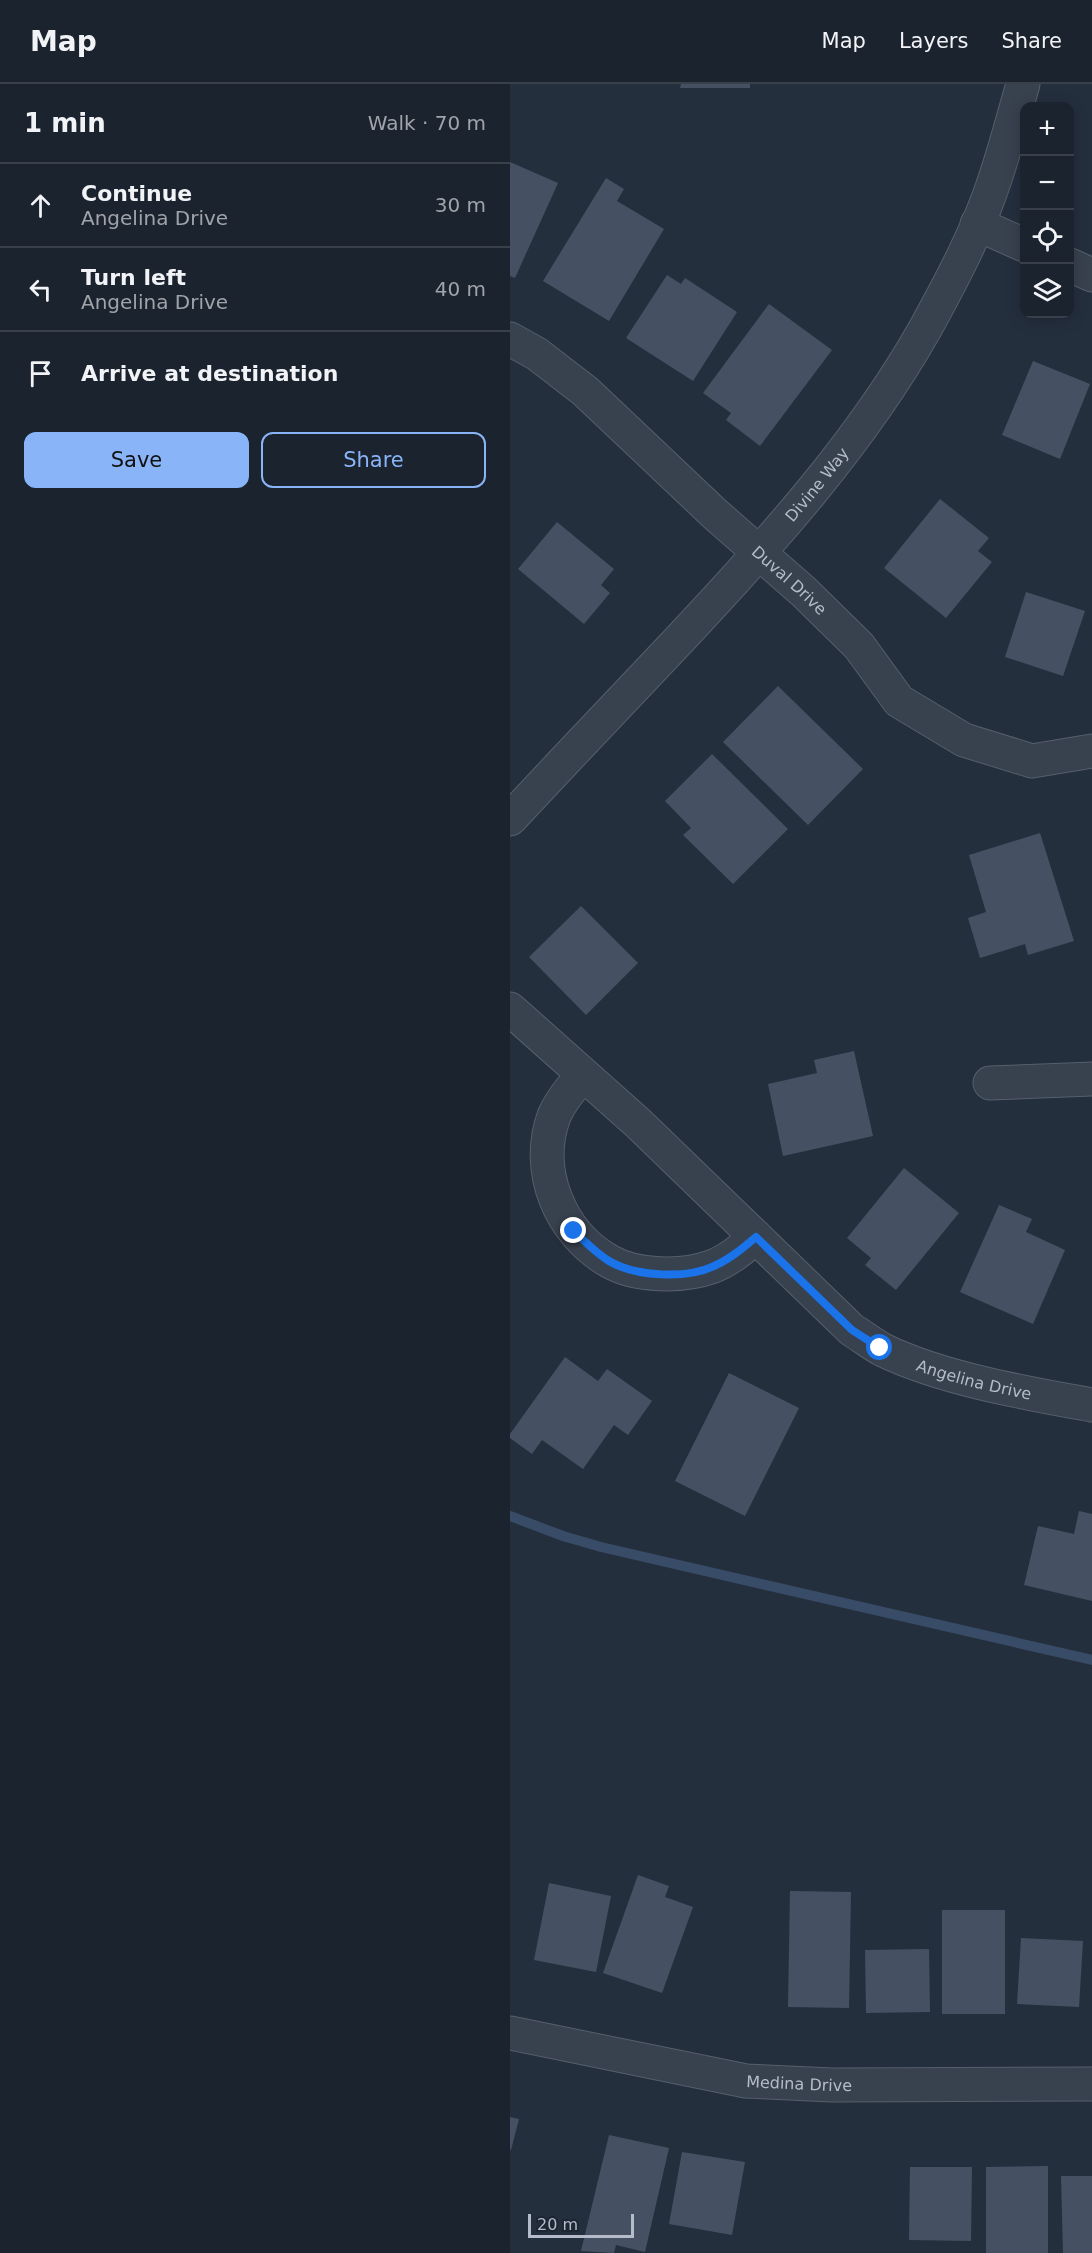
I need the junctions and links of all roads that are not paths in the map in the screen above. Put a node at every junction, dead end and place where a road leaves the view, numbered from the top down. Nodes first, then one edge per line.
1 (1023, 84) edge
2 (977, 224) junction
3 (1020, 243) edge
4 (1074, 267) edge
5 (1092, 274) edge
6 (510, 339) edge
7 (759, 553) junction
8 (1092, 752) edge
9 (510, 819) edge
10 (510, 1009) edge
11 (583, 1076) junction
12 (1092, 1079) edge
13 (990, 1083) dead end
14 (756, 1237) junction
15 (1092, 1405) edge
16 (510, 2033) edge
17 (1092, 2084) edge

1 - 2 street, Divine Way
2 - 3 street
2 - 7 street, Divine Way
4 - 5 street
6 - 7 street, Duval Drive
7 - 8 street, Duval Drive
7 - 9 street, Divine Way
10 - 11 street, Angelina Drive
11 - 14 street, Angelina Drive
11 - 14 street
12 - 13 street
14 - 15 street, Angelina Drive
16 - 17 street, Medina Drive

